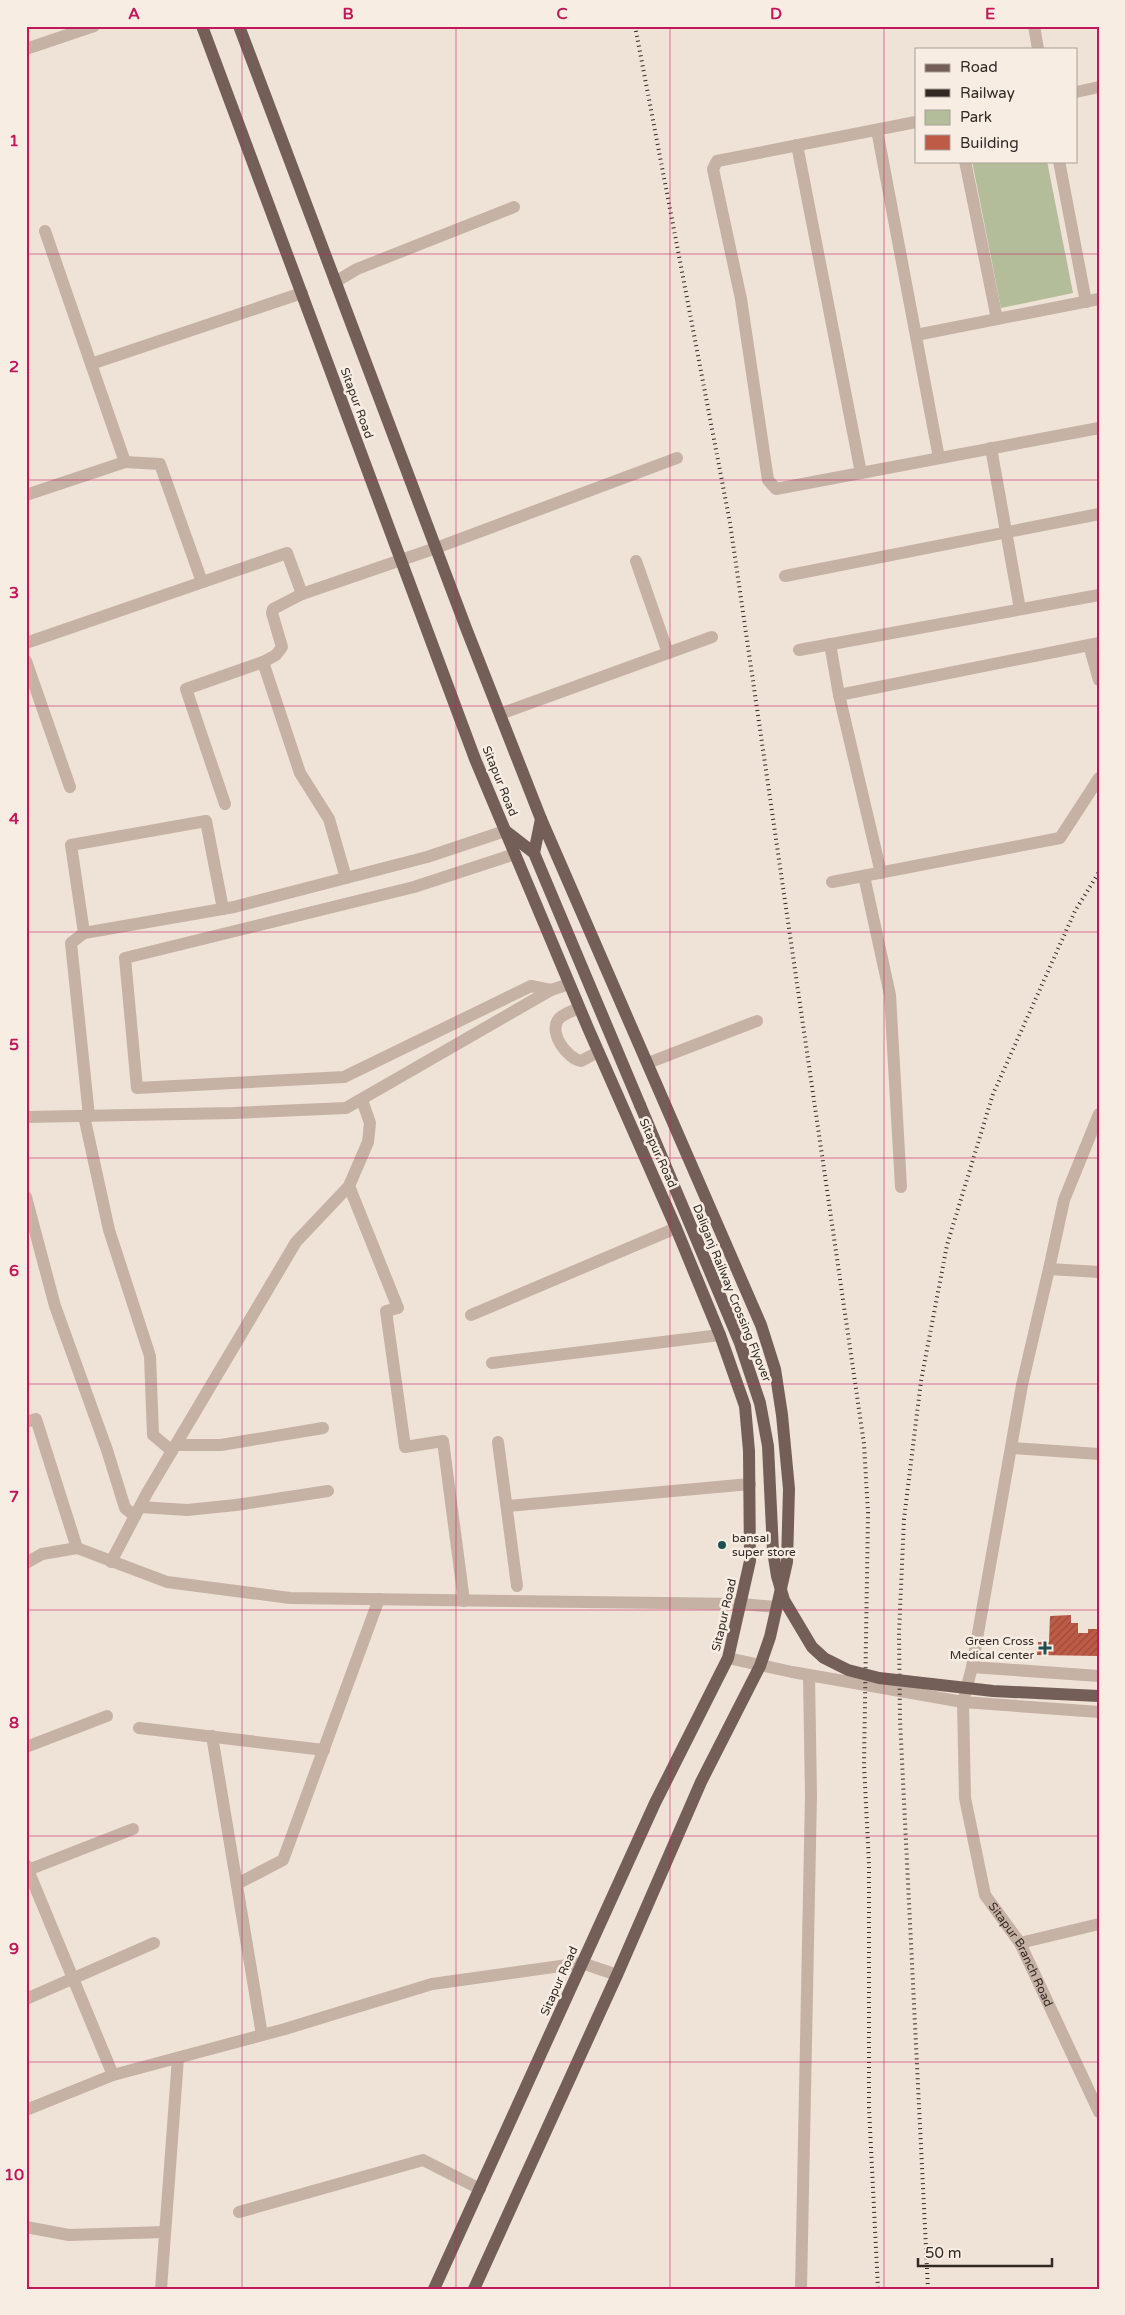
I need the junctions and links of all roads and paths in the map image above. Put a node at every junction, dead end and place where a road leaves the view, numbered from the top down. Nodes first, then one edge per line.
1 (94, 26) edge
2 (202, 26) edge
3 (239, 26) edge
4 (1034, 26) edge
5 (1038, 48) edge
6 (26, 49) edge
7 (1099, 88) edge
8 (1078, 92) edge
9 (915, 122) edge
10 (877, 130) junction
11 (797, 144) junction
12 (964, 162) edge
13 (1059, 162) edge
14 (514, 207) dead end
15 (45, 231) dead end
16 (335, 282) junction
17 (302, 293) junction
18 (1092, 300) edge
19 (997, 319) junction
20 (916, 335) junction
21 (91, 364) junction
22 (1099, 428) edge
23 (991, 448) junction
24 (678, 458) dead end
25 (939, 458) junction
26 (125, 462) junction
27 (861, 473) junction
28 (26, 495) edge
29 (1099, 514) edge
30 (1006, 532) junction
31 (436, 548) junction
32 (401, 560) junction
33 (636, 561) dead end
34 (784, 576) dead end
35 (202, 582) junction
36 (302, 594) junction
37 (1099, 595) edge
38 (1020, 609) junction
39 (712, 637) dead end
40 (26, 644) edge
41 (830, 644) junction
42 (1094, 644) edge
43 (799, 650) dead end
44 (668, 653) junction
45 (26, 662) edge
46 (263, 662) junction
47 (1099, 680) edge
48 (839, 695) junction
49 (500, 714) junction
50 (1099, 778) edge
51 (70, 787) dead end
52 (225, 804) dead end
53 (541, 819) junction
54 (505, 831) junction
55 (534, 853) junction
56 (515, 854) junction
57 (881, 873) junction
58 (864, 876) junction
59 (346, 878) junction
60 (832, 882) dead end
61 (222, 909) junction
62 (84, 933) junction
63 (570, 984) junction
64 (551, 990) junction
65 (580, 1008) junction
66 (757, 1021) dead end
67 (598, 1052) junction
68 (648, 1063) junction
69 (362, 1100) junction
70 (1099, 1114) edge
71 (87, 1116) junction
72 (26, 1117) edge
73 (349, 1186) junction
74 (901, 1187) dead end
75 (26, 1197) edge
76 (676, 1228) junction
77 (1049, 1268) junction
78 (1099, 1272) edge
79 (471, 1314) dead end
80 (720, 1335) junction
81 (492, 1363) dead end
82 (26, 1422) edge
83 (323, 1428) dead end
84 (498, 1442) dead end
85 (174, 1448) junction
86 (1012, 1448) junction
87 (1099, 1454) edge
88 (750, 1484) junction
89 (328, 1491) dead end
90 (507, 1506) junction
91 (138, 1512) junction
92 (77, 1548) junction
93 (111, 1562) junction
94 (26, 1563) edge
95 (517, 1586) dead end
96 (379, 1599) junction
97 (464, 1601) junction
98 (741, 1604) junction
99 (776, 1607) junction
100 (728, 1658) junction
101 (760, 1666) junction
102 (972, 1667) junction
103 (809, 1676) junction
104 (1099, 1676) edge
105 (1099, 1696) edge
106 (963, 1702) junction
107 (1099, 1712) edge
108 (107, 1716) dead end
109 (139, 1728) dead end
110 (212, 1736) junction
111 (26, 1747) edge
112 (324, 1750) junction
113 (133, 1829) dead end
114 (27, 1868) edge
115 (236, 1884) junction
116 (1099, 1924) edge
117 (154, 1943) dead end
118 (1020, 1944) junction
119 (582, 1963) junction
120 (617, 1974) junction
121 (73, 1979) junction
122 (26, 1999) edge
123 (262, 2035) junction
124 (178, 2058) junction
125 (113, 2075) junction
126 (26, 2110) edge
127 (1099, 2112) edge
128 (480, 2189) junction
129 (239, 2212) dead end
130 (26, 2227) edge
131 (164, 2232) junction
132 (161, 2289) edge
133 (434, 2289) edge
134 (474, 2289) edge
135 (801, 2289) edge

1 - 6 street
2 - 17 main road, Sitapur Road
3 - 16 main road, Sitapur Road
4 - 5 street
7 - 8 street
9 - 10 street
10 - 11 street
10 - 20 street
11 - 27 street
11 - 27 street
12 - 19 street
13 - 18 street
14 - 16 street
15 - 21 street
16 - 31 main road, Sitapur Road
17 - 21 street
17 - 32 main road, Sitapur Road
18 - 19 street
19 - 20 street
20 - 25 street
21 - 26 street
22 - 23 street
23 - 25 street
23 - 30 street
24 - 31 street
25 - 27 street
26 - 28 street
26 - 35 street
29 - 30 street
30 - 34 street
30 - 38 street
31 - 32 street
31 - 49 main road, Sitapur Road
32 - 36 street
32 - 54 main road, Sitapur Road
33 - 44 street
35 - 36 street
35 - 40 street
36 - 46 street
37 - 38 street
38 - 41 street
39 - 44 street
41 - 43 street
41 - 48 street
42 - 47 street
42 - 48 street
44 - 49 street
45 - 51 street
46 - 52 street
46 - 59 street
48 - 57 street
49 - 53 main road, Sitapur Road
50 - 57 street
53 - 55 main road
53 - 68 main road, Sitapur Road
54 - 55 main road
54 - 56 main road, Sitapur Road
54 - 59 street
55 - 105 main road, Daliganj Railway Crossing Flyover, bridge
56 - 63 main road, Sitapur Road
56 - 64 street
57 - 58 street
58 - 60 street
58 - 74 street
59 - 61 street
61 - 62 street
61 - 62 street
62 - 71 street
63 - 64 street
63 - 65 main road, Sitapur Road
64 - 69 street
65 - 67 main road, Sitapur Road
65 - 67 street
66 - 68 street
67 - 76 main road, Sitapur Road
68 - 99 main road, Sitapur Road
69 - 71 street
69 - 73 street
70 - 77 street, Sitapur Branch Road
71 - 72 street
71 - 85 street
73 - 85 street
73 - 97 street
75 - 91 street
76 - 79 street
76 - 80 main road, Sitapur Road
77 - 78 street
77 - 86 street, Sitapur Branch Road
80 - 81 street
80 - 88 main road, Sitapur Road
82 - 92 street
83 - 85 street
84 - 90 street
85 - 91 street
86 - 87 street
86 - 102 street, Sitapur Branch Road
88 - 90 street
88 - 98 main road, Sitapur Road
89 - 91 street
90 - 95 street
91 - 93 street
92 - 93 street
92 - 94 street
93 - 96 street
96 - 97 street
96 - 112 street
97 - 98 street
98 - 99 street
98 - 100 main road, Sitapur Road
99 - 101 main road, Sitapur Road
100 - 101 street
100 - 119 main road, Sitapur Road
101 - 103 street
101 - 120 main road, Sitapur Road
102 - 104 street
102 - 106 street, Sitapur Branch Road
103 - 106 street
103 - 135 street
106 - 107 street
106 - 118 street, Sitapur Branch Road
108 - 111 street
109 - 110 street
110 - 112 street
110 - 115 street
112 - 115 street
113 - 114 street
114 - 121 street
115 - 123 street
116 - 118 street
117 - 121 street
118 - 127 street, Sitapur Branch Road
119 - 120 street
119 - 123 street
119 - 128 main road, Sitapur Road
120 - 134 main road, Sitapur Road
121 - 122 street
121 - 125 street
123 - 124 street
124 - 125 street
124 - 131 street
125 - 126 street
128 - 129 street
128 - 133 main road, Sitapur Road
130 - 131 street
131 - 132 street

